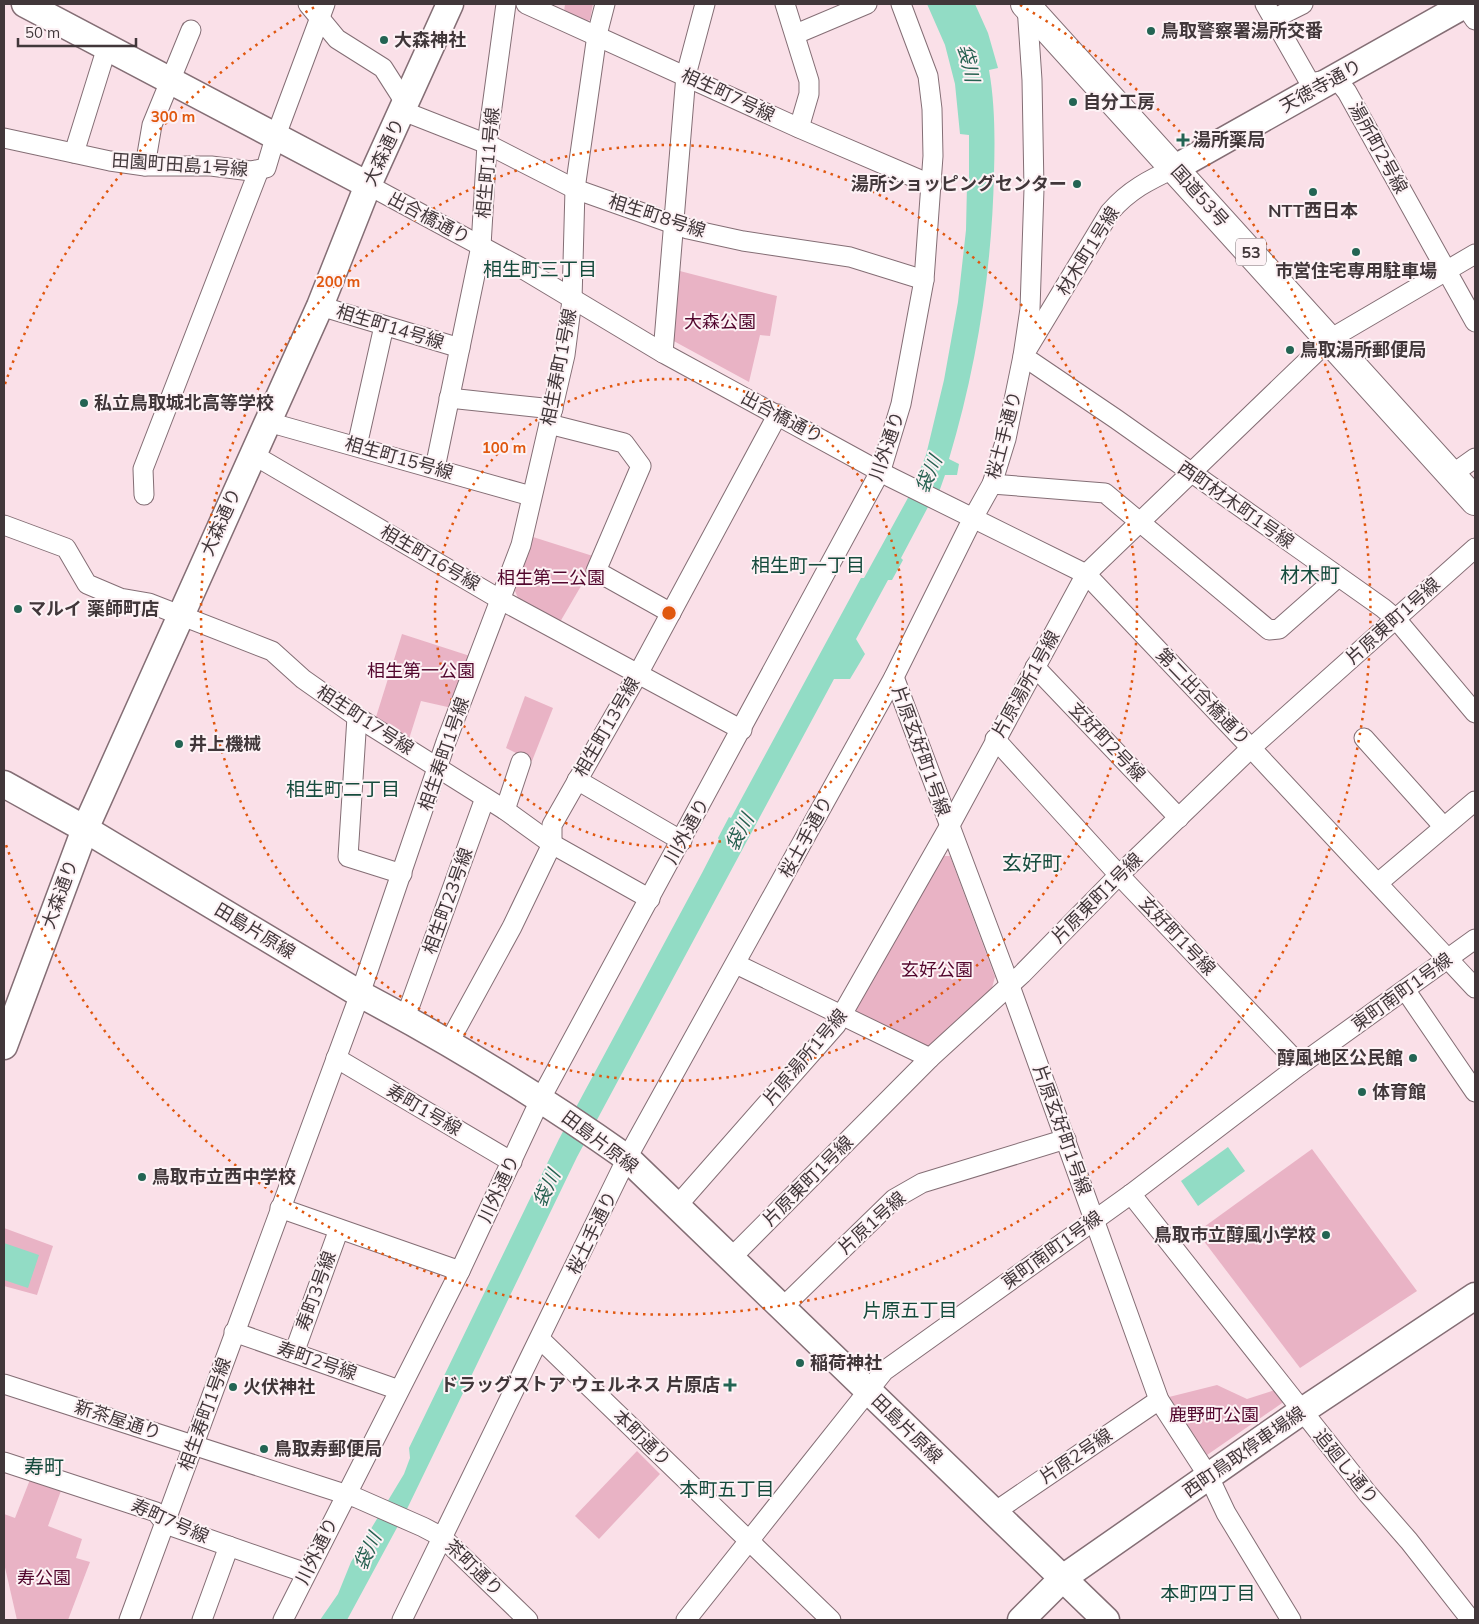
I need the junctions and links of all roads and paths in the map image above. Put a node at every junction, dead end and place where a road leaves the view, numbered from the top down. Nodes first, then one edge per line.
1 (25, 4) edge
2 (450, 4) edge
3 (506, 4) edge
4 (526, 4) edge
5 (605, 4) edge
6 (705, 4) edge
7 (785, 4) edge
8 (868, 4) edge
9 (901, 4) edge
10 (1303, 4) edge
11 (1026, 5) edge
12 (1468, 8) edge
13 (317, 9) edge
14 (558, 10) edge
15 (1269, 12) edge
16 (191, 30) dead end
17 (796, 34) junction
18 (597, 35) junction
19 (107, 47) junction
20 (686, 75) junction
21 (1336, 78) junction
22 (169, 81) junction
23 (404, 108) junction
24 (799, 128) junction
25 (4, 138) edge
26 (275, 138) junction
27 (487, 144) junction
28 (74, 153) junction
29 (145, 166) junction
30 (1174, 168) junction
31 (259, 170) junction
32 (932, 184) junction
33 (368, 185) junction
34 (575, 189) junction
35 (674, 224) junction
36 (480, 246) junction
37 (1475, 254) edge
38 (1447, 270) junction
39 (924, 280) junction
40 (572, 300) junction
41 (320, 306) junction
42 (1475, 322) edge
43 (384, 326) junction
44 (1330, 338) junction
45 (460, 348) junction
46 (663, 352) junction
47 (1023, 356) junction
48 (449, 398) junction
49 (778, 414) junction
50 (551, 416) junction
51 (268, 422) junction
52 (357, 446) junction
53 (252, 454) junction
54 (1475, 458) edge
55 (435, 468) junction
56 (1190, 473) junction
57 (886, 474) junction
58 (1451, 475) junction
59 (992, 484) junction
60 (144, 495) dead end
61 (531, 496) junction
62 (1475, 501) edge
63 (972, 518) junction
64 (1140, 522) junction
65 (4, 525) edge
66 (1475, 548) edge
67 (1086, 574) junction
68 (1338, 577) junction
69 (501, 600) junction
70 (671, 613) junction
71 (179, 616) junction
72 (1396, 619) junction
73 (1035, 667) junction
74 (638, 674) junction
75 (894, 677) junction
76 (1475, 713) edge
77 (357, 717) junction
78 (742, 730) junction
79 (1364, 738) dead end
80 (995, 739) junction
81 (1251, 748) junction
82 (521, 762) dead end
83 (439, 767) junction
84 (577, 780) junction
85 (4, 784) edge
86 (485, 798) junction
87 (1475, 800) edge
88 (505, 810) junction
89 (1178, 818) junction
90 (1443, 826) junction
91 (949, 827) junction
92 (84, 829) junction
93 (682, 841) junction
94 (552, 844) junction
95 (402, 874) junction
96 (1119, 875) junction
97 (1378, 883) junction
98 (650, 899) junction
99 (1475, 939) edge
100 (1449, 958) junction
101 (736, 964) junction
102 (1010, 986) junction
103 (1475, 988) edge
104 (1406, 991) junction
105 (360, 994) junction
106 (410, 1005) dead end
107 (843, 1014) junction
108 (448, 1044) junction
109 (4, 1046) edge
110 (336, 1058) junction
111 (930, 1058) junction
112 (1300, 1065) junction
113 (1475, 1092) edge
114 (548, 1104) junction
115 (1066, 1139) junction
116 (627, 1158) junction
117 (512, 1162) junction
118 (1131, 1194) junction
119 (676, 1207) junction
120 (280, 1208) junction
121 (1094, 1218) junction
122 (339, 1229) junction
123 (730, 1259) junction
124 (460, 1271) junction
125 (1475, 1297) edge
126 (782, 1309) junction
127 (234, 1332) junction
128 (540, 1339) junction
129 (294, 1353) junction
130 (4, 1384) edge
131 (399, 1390) junction
132 (868, 1391) junction
133 (1159, 1400) junction
134 (1302, 1411) junction
135 (195, 1445) junction
136 (4, 1462) edge
137 (1209, 1477) junction
138 (346, 1494) junction
139 (993, 1513) junction
140 (164, 1522) junction
141 (442, 1536) junction
142 (749, 1541) junction
143 (229, 1546) junction
144 (306, 1573) junction
145 (1063, 1578) junction
146 (129, 1620) edge
147 (202, 1620) edge
148 (283, 1620) edge
149 (402, 1620) edge
150 (528, 1620) edge
151 (686, 1620) edge
152 (831, 1620) edge
153 (1021, 1620) edge
154 (1106, 1620) edge
155 (1291, 1620) edge
156 (1471, 1620) edge

1 - 19 main road, 出合橋通り
2 - 23 main road, 大森通り
3 - 27 street, 相生町11号線
4 - 14 street, 相生町7号線
5 - 18 street, 相生寿町1号線
6 - 20 street
7 - 17 street
8 - 17 street
9 - 32 street, 川外通り
10 - 15 street
11 - 30 highway, 国道53号 / 53
11 - 47 street, 桜土手通り
12 - 21 main road, 天徳寺通り
13 - 23 street
13 - 26 street
14 - 18 street, 相生町7号線
15 - 21 street
16 - 22 street
17 - 24 street
18 - 20 street, 相生町7号線
18 - 34 street, 相生寿町1号線
19 - 22 main road, 出合橋通り
19 - 28 street
20 - 24 street, 相生町7号線
20 - 35 street
21 - 30 main road, 天徳寺通り
21 - 38 street, 湯所町2号線
22 - 26 main road, 出合橋通り
22 - 29 street
23 - 27 street, 相生町8号線
23 - 33 main road, 大森通り
24 - 32 street, 相生町7号線
25 - 28 street, 田園町田島1号線
26 - 31 street, 田園町田島1号線
26 - 33 main road, 出合橋通り
27 - 34 street, 相生町8号線
27 - 36 street, 相生町11号線
28 - 29 street, 田園町田島1号線
29 - 31 street, 田園町田島1号線
30 - 44 highway, 国道53号 / 53
30 - 47 street, 材木町1号線
31 - 60 street
32 - 39 street, 川外通り
33 - 36 street, 出合橋通り
33 - 41 main road, 大森通り
34 - 35 street, 相生町8号線
34 - 40 street, 相生寿町1号線
35 - 39 street, 相生町8号線
35 - 46 street
36 - 40 street, 出合橋通り
36 - 45 street, 相生町11号線
37 - 38 street, 片原湯所1号線
38 - 42 street, 湯所町2号線
38 - 44 street, 片原湯所1号線
39 - 57 street, 川外通り
40 - 46 street, 出合橋通り
40 - 50 street, 相生寿町1号線
41 - 43 street, 相生町14号線
41 - 51 main road, 大森通り
43 - 45 street, 相生町14号線
43 - 52 street
44 - 56 street, 片原湯所1号線
44 - 58 highway, 国道53号 / 53
45 - 48 street, 相生町11号線
46 - 49 street, 出合橋通り
47 - 56 street, 西町材木町1号線
47 - 59 street, 桜土手通り
48 - 50 street
48 - 55 street, 相生町11号線
49 - 57 street, 出合橋通り
49 - 70 street, 相生町13号線
50 - 61 street, 相生寿町1号線
50 - 70 street
51 - 52 street, 相生町15号線
51 - 53 main road, 大森通り
52 - 55 street, 相生町15号線
53 - 69 street, 相生町16号線
53 - 71 main road, 大森通り
54 - 58 street
55 - 61 street, 相生町15号線
56 - 64 street, 片原湯所1号線
56 - 68 street, 西町材木町1号線
57 - 63 street, 第二出合橋通り
57 - 78 street, 川外通り
58 - 62 highway, 国道53号 / 53
59 - 63 street, 桜土手通り
59 - 64 street
61 - 69 street, 相生寿町1号線
63 - 67 street, 第二出合橋通り
63 - 75 street, 桜土手通り
64 - 67 street, 片原湯所1号線
64 - 68 street
65 - 71 street, 相生町17号線
66 - 72 street, 片原東町1号線
67 - 73 street, 片原湯所1号線
67 - 81 street, 第二出合橋通り
68 - 72 street, 西町材木町1号線
69 - 74 street, 相生町16号線
69 - 83 street, 相生寿町1号線
70 - 74 street, 相生町13号線
71 - 77 street, 相生町17号線
71 - 92 main road, 大森通り
72 - 76 street, 西町材木町1号線
72 - 81 street, 片原東町1号線
73 - 80 street, 片原湯所1号線
73 - 89 street, 玄好町2号線
74 - 78 street, 相生町16号線
74 - 84 street, 相生町13号線
75 - 91 street, 片原玄好町1号線
75 - 101 street, 桜土手通り
77 - 83 street, 相生町17号線
77 - 95 street
78 - 93 street, 川外通り
79 - 90 street
80 - 91 street, 片原湯所1号線
80 - 96 street, 玄好町1号線
81 - 89 street, 片原東町1号線
81 - 97 street, 第二出合橋通り
82 - 88 street
83 - 86 street, 相生町17号線
83 - 95 street, 相生寿町1号線
84 - 93 street
84 - 94 street, 相生町13号線
85 - 92 main road, 田島片原線
86 - 88 street, 相生町17号線
86 - 106 street, 相生町23号線
87 - 90 street
88 - 94 street, 相生町17号線
89 - 96 street, 片原東町1号線
90 - 97 street
91 - 102 street, 片原玄好町1号線
91 - 107 street, 片原湯所1号線
92 - 105 main road, 田島片原線
92 - 109 main road, 大森通り
93 - 98 street, 川外通り
94 - 98 street, 相生町17号線
94 - 108 street, 相生町13号線
95 - 105 street, 相生寿町1号線
96 - 102 street, 片原東町1号線
96 - 112 street, 玄好町1号線
97 - 100 street, 第二出合橋通り
98 - 114 street, 川外通り
99 - 100 street, 東町南町1号線
100 - 103 street, 第二出合橋通り
100 - 104 street, 東町南町1号線
101 - 107 street
101 - 116 street, 桜土手通り
102 - 111 street, 片原東町1号線
102 - 115 street, 片原玄好町1号線
104 - 112 street, 東町南町1号線
104 - 113 street
105 - 108 main road, 田島片原線
105 - 110 street, 相生寿町1号線
107 - 111 street
107 - 119 street, 片原湯所1号線
108 - 114 main road, 田島片原線
110 - 117 street, 寿町1号線
110 - 120 street, 相生寿町1号線
111 - 123 street, 片原東町1号線
112 - 118 street, 東町南町1号線
114 - 116 main road, 田島片原線
114 - 117 street, 川外通り
115 - 121 street, 片原玄好町1号線
115 - 126 street, 片原1号線
116 - 119 main road, 田島片原線
116 - 128 street, 桜土手通り
117 - 124 street, 川外通り
118 - 121 street, 東町南町1号線
118 - 134 street, 追廻し通り
119 - 123 main road, 田島片原線
120 - 122 street
120 - 127 street, 相生寿町1号線
121 - 132 street, 東町南町1号線
121 - 133 street, 片原玄好町1号線
122 - 124 street
122 - 129 street, 寿町3号線
123 - 126 main road, 田島片原線
124 - 131 street, 川外通り
125 - 134 main road, 西町鳥取停車場線
126 - 132 main road, 田島片原線
127 - 129 street, 寿町2号線
127 - 135 street, 相生寿町1号線
128 - 141 street, 桜土手通り
128 - 142 street, 本町通り
129 - 131 street, 寿町2号線
130 - 135 street, 新茶屋通り
131 - 138 street, 川外通り
132 - 139 main road, 田島片原線
132 - 142 street, 東町南町1号線
133 - 137 street, 片原玄好町1号線
133 - 139 street, 片原2号線
134 - 137 main road, 西町鳥取停車場線
134 - 156 street, 追廻し通り
135 - 138 street, 新茶屋通り
135 - 140 street, 相生寿町1号線
136 - 140 street, 寿町7号線
137 - 145 main road, 西町鳥取停車場線
137 - 155 street, 片原玄好町1号線
138 - 141 street, 茶町通り
138 - 144 street, 川外通り
139 - 145 main road, 田島片原線
140 - 143 street, 寿町7号線
140 - 146 street, 相生寿町1号線
141 - 149 street, 桜土手通り
141 - 150 street, 茶町通り
142 - 151 street, 東町南町1号線
142 - 152 street, 本町通り
143 - 144 street, 寿町7号線
143 - 147 street
144 - 148 street, 川外通り
145 - 153 main road, 西町鳥取停車場線
145 - 154 main road, 田島片原線

